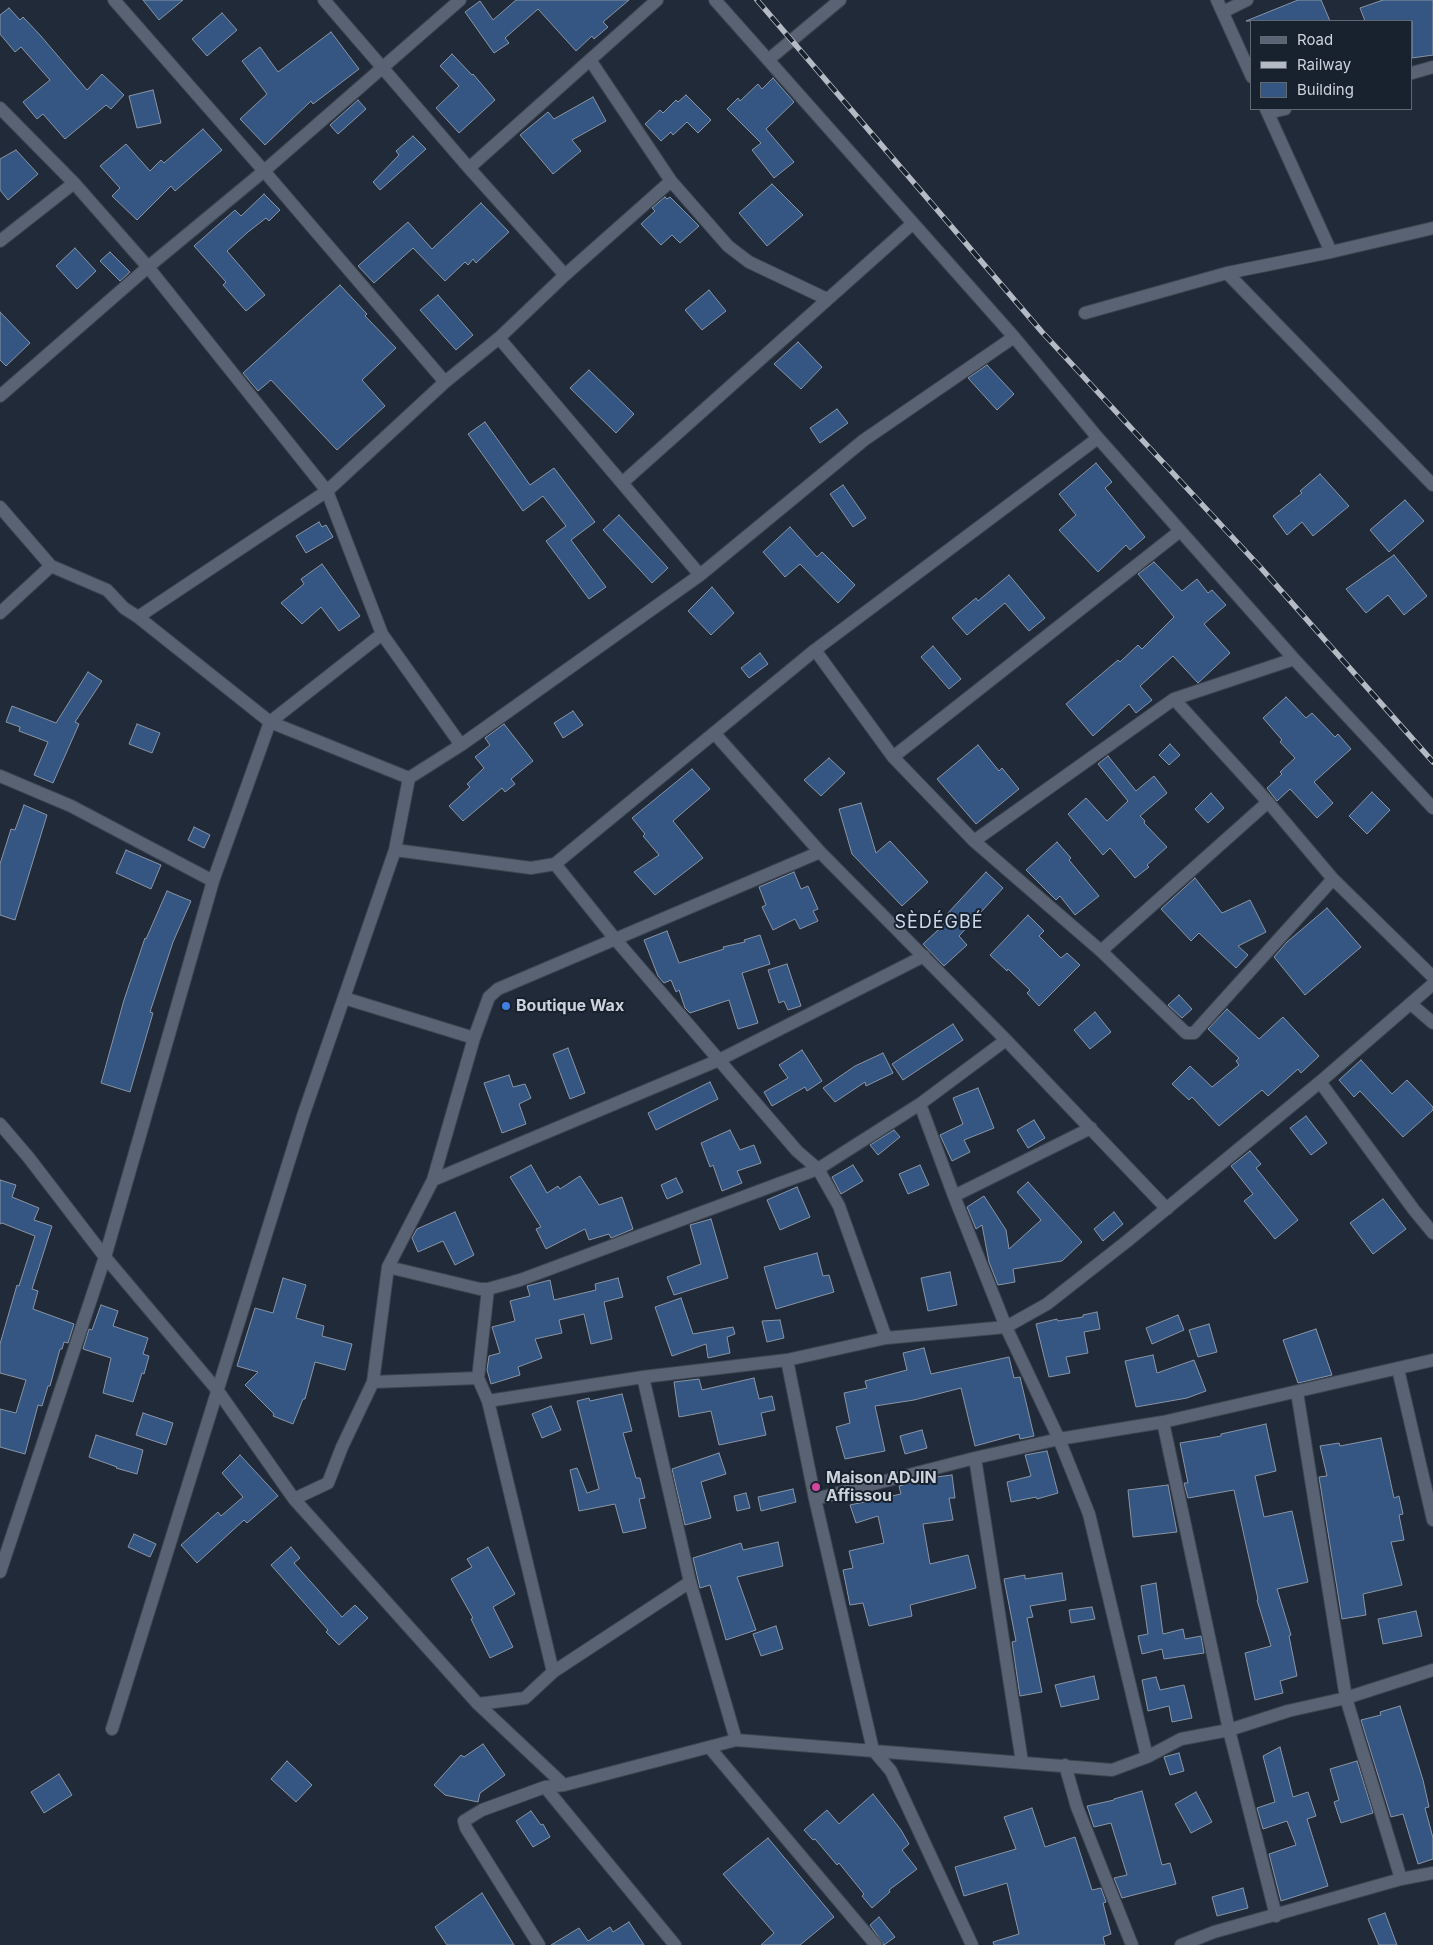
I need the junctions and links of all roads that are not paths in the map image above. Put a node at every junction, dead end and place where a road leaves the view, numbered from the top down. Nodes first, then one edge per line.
1 (114, 0) edge
2 (324, 0) edge
3 (460, 0) edge
4 (657, 0) edge
5 (715, 0) edge
6 (840, 0) edge
7 (1247, 0) edge
8 (1220, 6) edge
9 (590, 60) junction
10 (768, 60) junction
11 (382, 66) junction
12 (1433, 67) edge
13 (1250, 72) edge
14 (1413, 73) edge
15 (0, 108) edge
16 (1267, 111) edge
17 (469, 168) junction
18 (264, 170) junction
19 (74, 182) junction
20 (671, 182) junction
21 (912, 224) junction
22 (1433, 228) edge
23 (0, 241) edge
24 (1331, 252) junction
25 (148, 267) junction
26 (1227, 273) junction
27 (565, 276) junction
28 (826, 299) junction
29 (1085, 312) dead end
30 (1014, 337) junction
31 (500, 338) junction
32 (445, 382) junction
33 (0, 396) edge
34 (1098, 438) junction
35 (622, 483) junction
36 (1433, 485) edge
37 (326, 491) junction
38 (0, 508) edge
39 (1180, 531) junction
40 (51, 566) junction
41 (700, 575) junction
42 (0, 613) edge
43 (138, 617) junction
44 (382, 634) junction
45 (815, 650) junction
46 (1294, 659) junction
47 (1174, 699) junction
48 (270, 722) junction
49 (715, 734) junction
50 (461, 745) junction
51 (894, 757) junction
52 (0, 776) edge
53 (409, 778) junction
54 (1268, 802) junction
55 (1433, 808) edge
56 (974, 841) junction
57 (395, 850) junction
58 (820, 852) junction
59 (555, 864) junction
60 (1333, 879) junction
61 (213, 881) junction
62 (616, 940) junction
63 (1101, 951) junction
64 (924, 956) junction
65 (1433, 977) edge
66 (1433, 984) edge
67 (344, 998) junction
68 (1411, 1004) junction
69 (1433, 1023) edge
70 (474, 1038) junction
71 (1006, 1040) junction
72 (719, 1060) junction
73 (1320, 1082) junction
74 (920, 1104) junction
75 (0, 1124) edge
76 (1091, 1128) junction
77 (818, 1169) junction
78 (433, 1180) junction
79 (954, 1196) junction
80 (1167, 1209) junction
81 (1433, 1233) edge
82 (104, 1257) junction
83 (388, 1267) junction
84 (488, 1289) junction
85 (1006, 1327) junction
86 (886, 1338) junction
87 (787, 1360) junction
88 (1433, 1360) edge
89 (1398, 1369) junction
90 (643, 1377) junction
91 (478, 1378) junction
92 (373, 1382) junction
93 (218, 1391) junction
94 (1297, 1392) junction
95 (488, 1401) junction
96 (1163, 1422) junction
97 (1059, 1439) junction
98 (975, 1458) junction
99 (815, 1498) junction
100 (294, 1499) junction
101 (1433, 1520) edge
102 (0, 1572) edge
103 (690, 1582) junction
104 (1433, 1670) edge
105 (553, 1672) junction
106 (1346, 1698) junction
107 (478, 1704) junction
108 (112, 1729) dead end
109 (1229, 1730) junction
110 (736, 1740) junction
111 (709, 1748) junction
112 (873, 1750) junction
113 (1147, 1757) junction
114 (1022, 1762) junction
115 (1065, 1765) junction
116 (564, 1785) junction
117 (545, 1787) junction
118 (1433, 1873) edge
119 (1401, 1879) junction
120 (1276, 1916) junction
121 (539, 1945) edge
122 (675, 1945) edge
123 (876, 1945) edge
124 (972, 1945) edge
125 (1132, 1945) edge
126 (1181, 1945) edge

1 - 18 street
2 - 11 street
3 - 11 street
4 - 9 street
5 - 10 street
6 - 10 street
7 - 8 street
8 - 13 street
9 - 17 street
9 - 20 street
10 - 21 street
11 - 17 street
11 - 18 street
12 - 14 street
15 - 19 street
16 - 24 street
17 - 27 street
18 - 25 street
18 - 32 street
19 - 23 street
19 - 25 street
20 - 27 street
20 - 28 street
21 - 28 street
21 - 30 street
22 - 24 street
24 - 26 street
25 - 33 street
25 - 37 street
26 - 29 street
26 - 36 street
27 - 31 street
28 - 35 street
30 - 34 street
30 - 41 street
31 - 32 street
31 - 35 street
32 - 37 street
34 - 39 street
34 - 45 street
35 - 41 street
37 - 43 street
37 - 44 street
38 - 40 street
39 - 46 street
39 - 51 street
40 - 42 street
40 - 43 street
41 - 50 street
43 - 48 street
44 - 48 street
44 - 50 street
45 - 49 street
45 - 51 street
46 - 47 street
46 - 55 street
47 - 54 street
47 - 56 street
48 - 53 street
48 - 61 street
49 - 58 street
49 - 59 street
50 - 53 street
51 - 56 street
52 - 61 street
53 - 57 street
54 - 60 street
54 - 63 street
56 - 63 street
57 - 59 street
57 - 67 street
58 - 62 street
58 - 64 street
59 - 62 street
60 - 63 street
60 - 65 street
61 - 82 street
62 - 70 street
62 - 72 street
64 - 71 street
64 - 72 street
66 - 68 street
67 - 70 street
67 - 93 street
68 - 69 street
68 - 73 street
70 - 78 street
71 - 74 street
71 - 76 street
72 - 77 street
72 - 78 street
73 - 80 street
73 - 81 street
74 - 77 street
74 - 79 street
75 - 82 street
76 - 79 street
76 - 80 street
77 - 84 street
77 - 86 street
78 - 83 street
79 - 85 street
80 - 85 street
82 - 93 street
82 - 102 street
83 - 84 street
83 - 92 street
84 - 91 street
85 - 86 street
85 - 97 street
86 - 87 street
87 - 90 street
87 - 99 street
88 - 89 street
89 - 94 street
89 - 101 street
90 - 95 street
90 - 103 street
91 - 92 street
91 - 95 street
92 - 100 street
93 - 100 street
93 - 108 street
94 - 96 street
94 - 106 street
95 - 105 street
96 - 97 street
96 - 109 street
97 - 98 street
97 - 113 street
98 - 99 street
98 - 114 street
99 - 112 street
100 - 107 street
103 - 105 street
103 - 110 street
104 - 106 street
105 - 107 street
106 - 109 street
106 - 119 street
107 - 116 street
109 - 113 street
109 - 120 street
110 - 111 street
110 - 112 street
111 - 116 street
111 - 123 street
112 - 114 street
112 - 124 street
113 - 115 street
114 - 115 street
115 - 125 street
116 - 117 street
117 - 121 street
117 - 122 street
118 - 119 street
119 - 120 street
120 - 126 street

